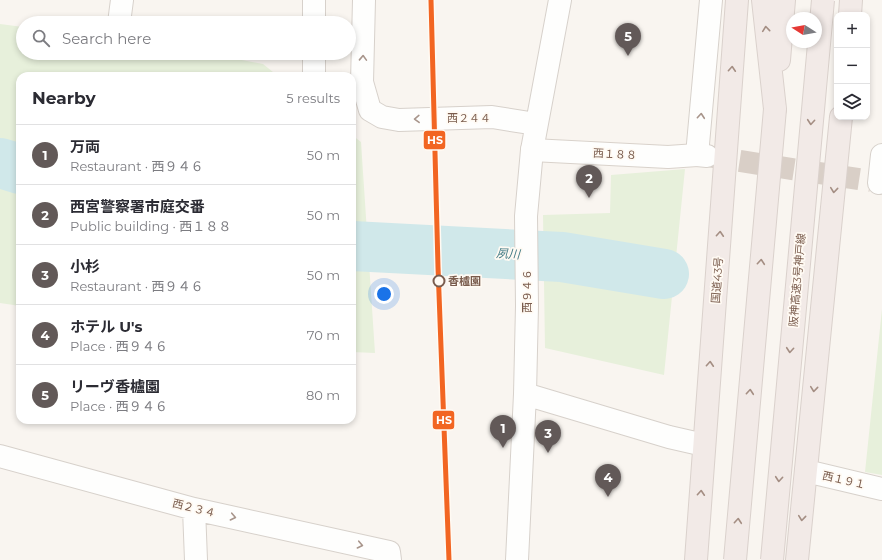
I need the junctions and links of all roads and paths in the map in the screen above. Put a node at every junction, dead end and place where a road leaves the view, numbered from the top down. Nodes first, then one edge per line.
1 (122, 0) edge
2 (314, 0) edge
3 (364, 0) edge
4 (560, 0) edge
5 (711, 0) edge
6 (737, 0) edge
7 (763, 0) edge
8 (784, 0) edge
9 (822, 0) edge
10 (831, 0) edge
11 (851, 0) edge
12 (850, 12) edge
13 (120, 16) edge
14 (314, 16) edge
15 (314, 60) edge
16 (314, 72) edge
17 (357, 82) edge
18 (814, 98) junction
19 (774, 109) junction
20 (841, 120) edge
21 (536, 124) junction
22 (532, 150) junction
23 (882, 155) edge
24 (878, 183) edge
25 (525, 394) junction
26 (704, 445) junction
27 (0, 456) edge
28 (806, 471) junction
29 (882, 489) edge
30 (194, 509) junction
31 (390, 556) edge
32 (196, 560) edge
33 (518, 560) edge
34 (696, 560) edge
35 (735, 560) edge
36 (772, 560) edge
37 (797, 560) edge

1 - 13 street
2 - 14 street
17 -> 3 street, 西２４４
4 - 21 street, 西９４６
22 -> 5 street, 西１８８
26 -> 6 highway, 国道43号
19 -> 7 highway
8 - 19 highway
9 - 18 highway, 阪神高速3号神戸線, bridge
10 - 18 highway, bridge
11 - 12 highway
15 - 16 street
21 -> 17 street, 西２４４
18 -> 36 highway, 阪神高速3号神戸線, bridge
35 -> 19 highway, bridge
20 -> 28 highway
21 - 22 street, 西９４６
22 - 25 street, 西９４６
23 - 24 street
25 - 26 street
25 - 33 street, 西９４６
34 -> 26 highway, 国道43号
27 - 30 street, 西２３４
28 - 29 street, 西１９１
28 -> 37 highway
30 -> 31 street, 西２３４
30 - 32 street

